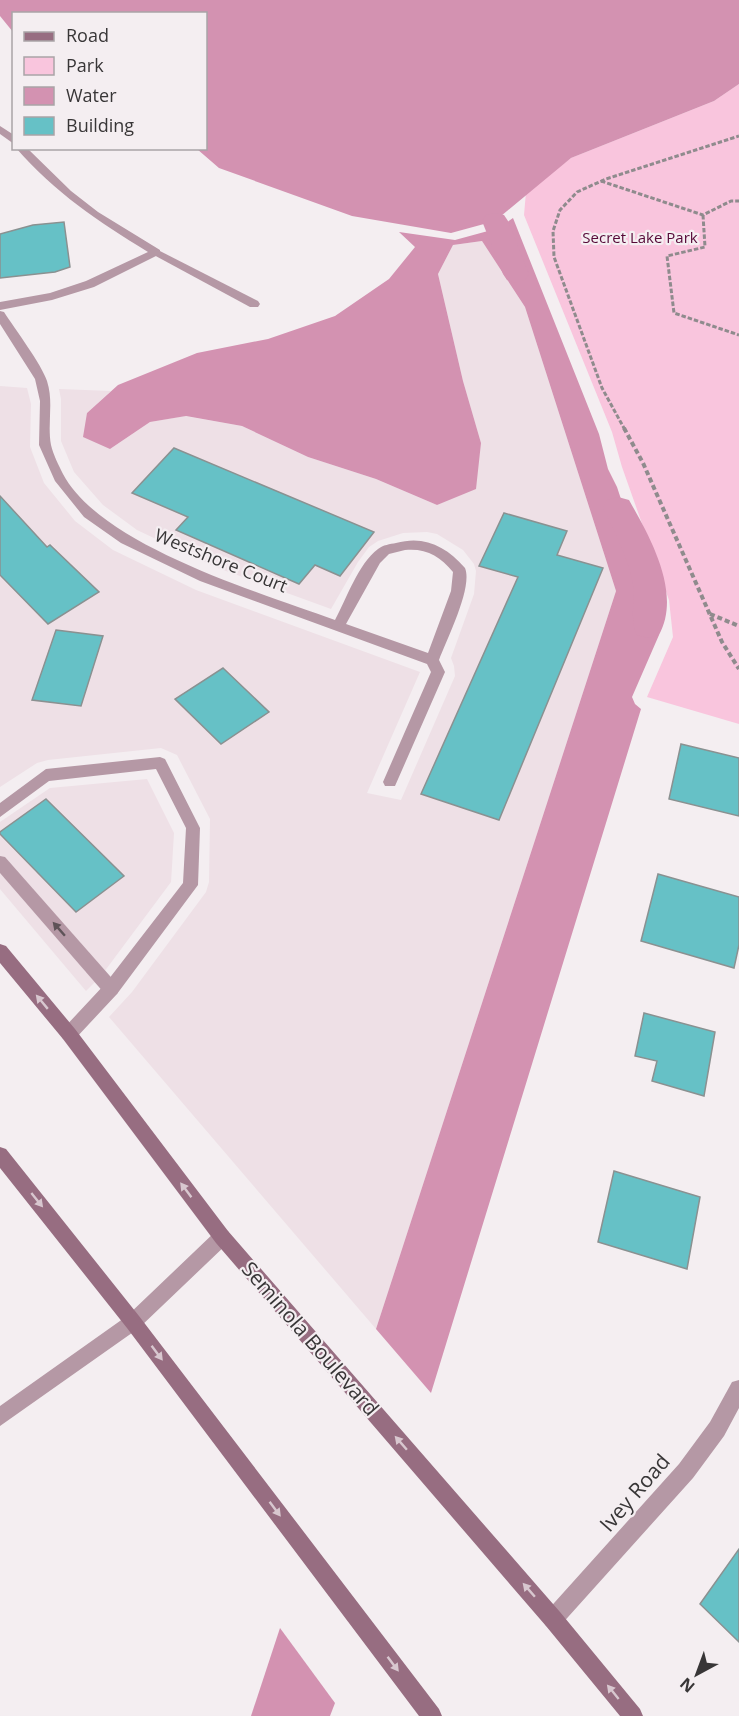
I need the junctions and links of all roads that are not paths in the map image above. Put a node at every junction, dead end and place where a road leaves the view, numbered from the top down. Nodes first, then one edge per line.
1 (0, 129) edge
2 (12, 139) edge
3 (23, 150) edge
4 (156, 252) junction
5 (254, 304) dead end
6 (0, 306) edge
7 (0, 315) edge
8 (338, 626) junction
9 (432, 660) junction
10 (390, 782) dead end
11 (0, 811) edge
12 (0, 862) edge
13 (0, 951) edge
14 (111, 989) junction
15 (69, 1034) junction
16 (0, 1155) edge
17 (222, 1237) junction
18 (134, 1322) junction
19 (739, 1389) edge
20 (0, 1417) edge
21 (554, 1619) junction
22 (432, 1716) edge
23 (633, 1716) edge

1 - 2 street
3 - 4 street
4 - 5 street
4 - 6 street
7 - 8 street, Westshore Court
8 - 9 street, Westshore Court
8 - 9 street
9 - 10 street
11 - 14 street
14 -> 12 street
15 -> 13 main road, Seminola Boulevard
14 - 15 street
17 -> 15 main road, Seminola Boulevard
16 -> 18 main road
17 - 18 street
21 -> 17 main road, Seminola Boulevard
18 - 20 street
18 -> 22 main road
19 - 21 street, Ivey Road
23 -> 21 main road, Seminola Boulevard

